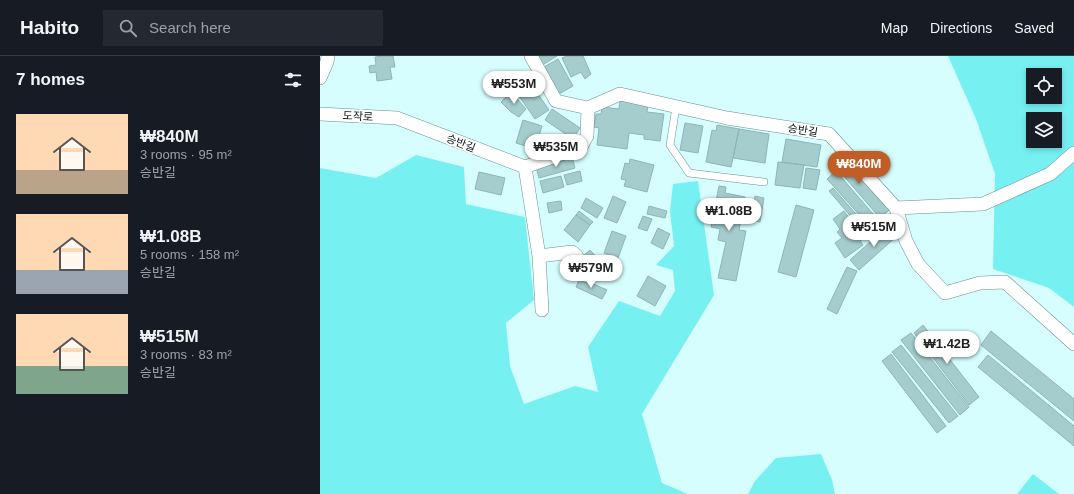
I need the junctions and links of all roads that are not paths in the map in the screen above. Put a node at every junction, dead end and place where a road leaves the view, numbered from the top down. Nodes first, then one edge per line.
1 (328, 56) edge
2 (531, 56) edge
3 (320, 78) edge
4 (676, 107) junction
5 (588, 108) junction
6 (320, 114) edge
7 (397, 118) joint
8 (1074, 153) edge
9 (525, 167) junction
10 (764, 182) dead end
11 (896, 208) junction
12 (539, 256) junction
13 (587, 276) dead end
14 (542, 310) dead end
15 (1074, 344) edge

1 - 3 street
2 - 5 street
4 - 5 street, 승반길
4 - 10 lane
4 - 11 street, 승반길
5 - 9 street
6 - 7 street, 도작로
7 - 9 street, 승반길
8 - 11 street
9 - 12 street
11 - 15 street
12 - 13 street
12 - 14 street

